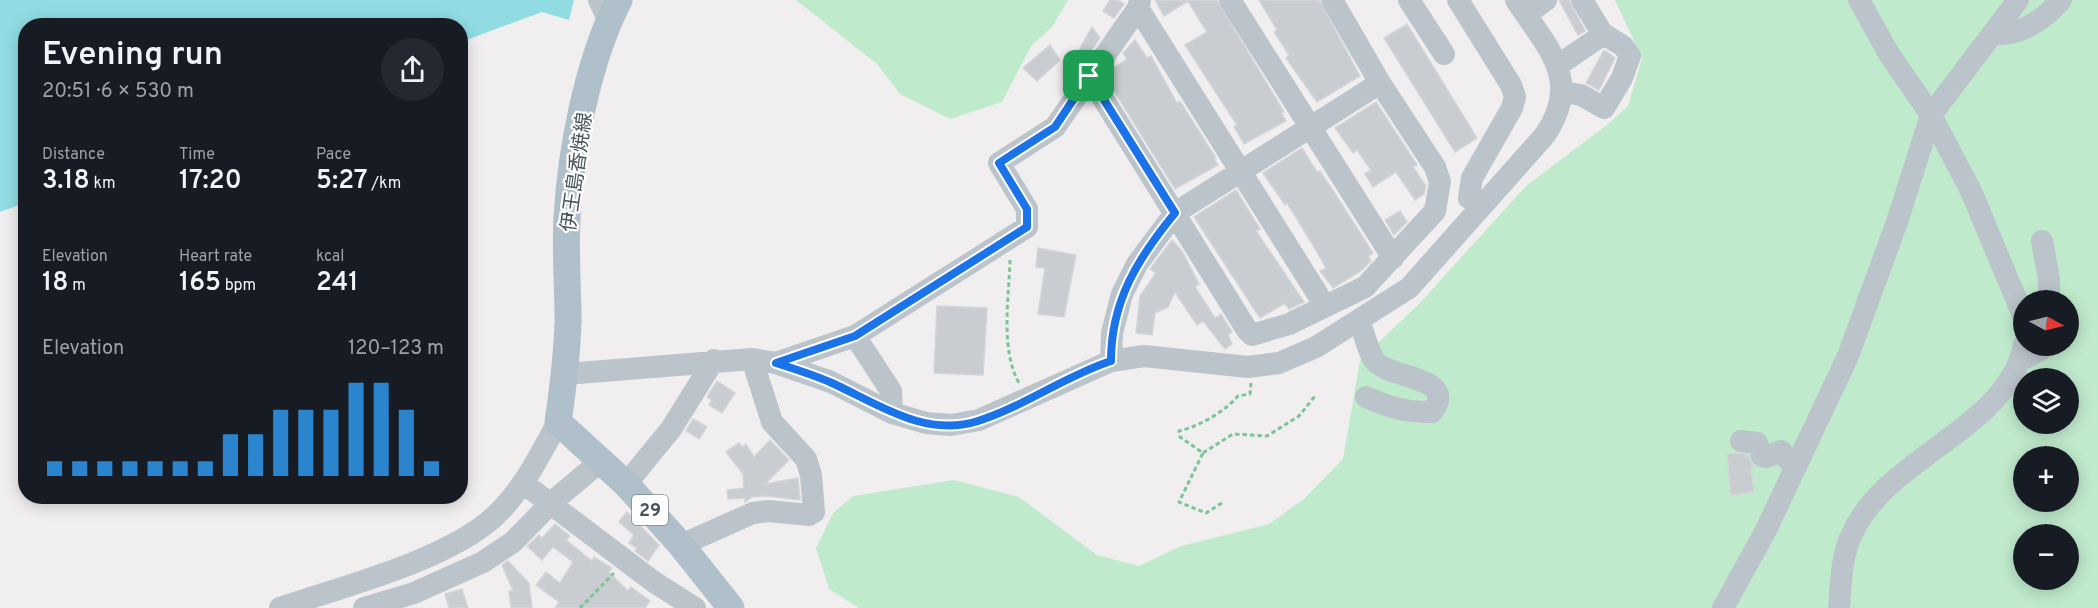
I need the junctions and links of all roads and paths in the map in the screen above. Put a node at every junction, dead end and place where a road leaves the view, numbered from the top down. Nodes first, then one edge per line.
1 (1230, 0) edge
2 (1409, 0) edge
3 (1458, 0) edge
4 (1546, 0) edge
5 (1582, 0) edge
6 (1859, 0) edge
7 (2018, 0) edge
8 (2061, 0) edge
9 (1341, 3) edge
10 (1139, 4) edge
11 (609, 7) edge
12 (1521, 8) edge
13 (1604, 34) junction
14 (1993, 34) junction
15 (1444, 54) dead end
16 (1557, 66) junction
17 (1089, 76) junction
18 (1380, 83) junction
19 (1562, 92) junction
20 (1931, 115) junction
21 (1309, 127) junction
22 (1241, 170) junction
23 (1480, 206) junction
24 (1175, 213) junction
25 (1011, 237) junction
26 (2042, 241) dead end
27 (1393, 258) junction
28 (2049, 290) edge
29 (2013, 292) edge
30 (1325, 306) junction
31 (1359, 320) junction
32 (855, 336) junction
33 (2020, 356) edge
34 (752, 359) junction
35 (714, 360) junction
36 (1111, 361) junction
37 (776, 363) junction
38 (1248, 367) junction
39 (566, 374) junction
40 (1315, 396) dead end
41 (1365, 397) dead end
42 (1028, 399) junction
43 (892, 413) junction
44 (558, 422) junction
45 (1741, 441) dead end
46 (1203, 453) junction
47 (601, 461) junction
48 (1795, 468) junction
49 (523, 483) junction
50 (626, 484) junction
51 (1222, 502) dead end
52 (551, 503) junction
53 (681, 545) junction
54 (626, 561) junction
55 (417, 601) edge
56 (280, 608) edge
57 (364, 608) edge
58 (580, 608) edge
59 (694, 608) edge
60 (731, 608) edge
61 (1723, 608) edge
62 (1839, 608) edge

1 - 21 street
2 - 15 street
3 - 23 street
4 - 12 street
5 - 13 street
6 - 20 street
7 - 14 street
8 - 14 street
9 - 18 street
10 - 17 street
10 - 22 street
11 - 39 main road, 伊王島香焼線
12 - 16 street
13 - 16 street
13 - 19 street
14 - 20 street
16 - 19 street
17 - 24 street
17 - 25 street
18 - 21 street
18 - 27 street
19 - 23 street
20 - 29 street
20 - 48 street
21 - 22 street
21 - 27 street
22 - 24 street
22 - 30 street
23 - 31 street
24 - 30 street
24 - 36 street
25 - 32 street
25 - 42 path
26 - 28 street
27 - 30 street
31 - 38 street
31 - 41 street
32 - 37 street
32 - 43 street
33 - 62 street
34 - 35 street
34 - 37 street
34 - 53 street
35 - 39 street
35 - 50 street
36 - 38 street
36 - 42 street
37 - 43 street
38 - 46 path
39 - 44 main road, 伊王島香焼線
40 - 46 path
42 - 43 street
44 - 47 main road, 29
44 - 49 street
45 - 48 street
46 - 51 path
47 - 50 main road, 29
47 - 52 street
48 - 61 street
49 - 52 street
49 - 56 street
50 - 53 main road, 29
52 - 54 street
52 - 55 street
53 - 60 main road, 29
54 - 58 path
54 - 59 street
55 - 57 street

